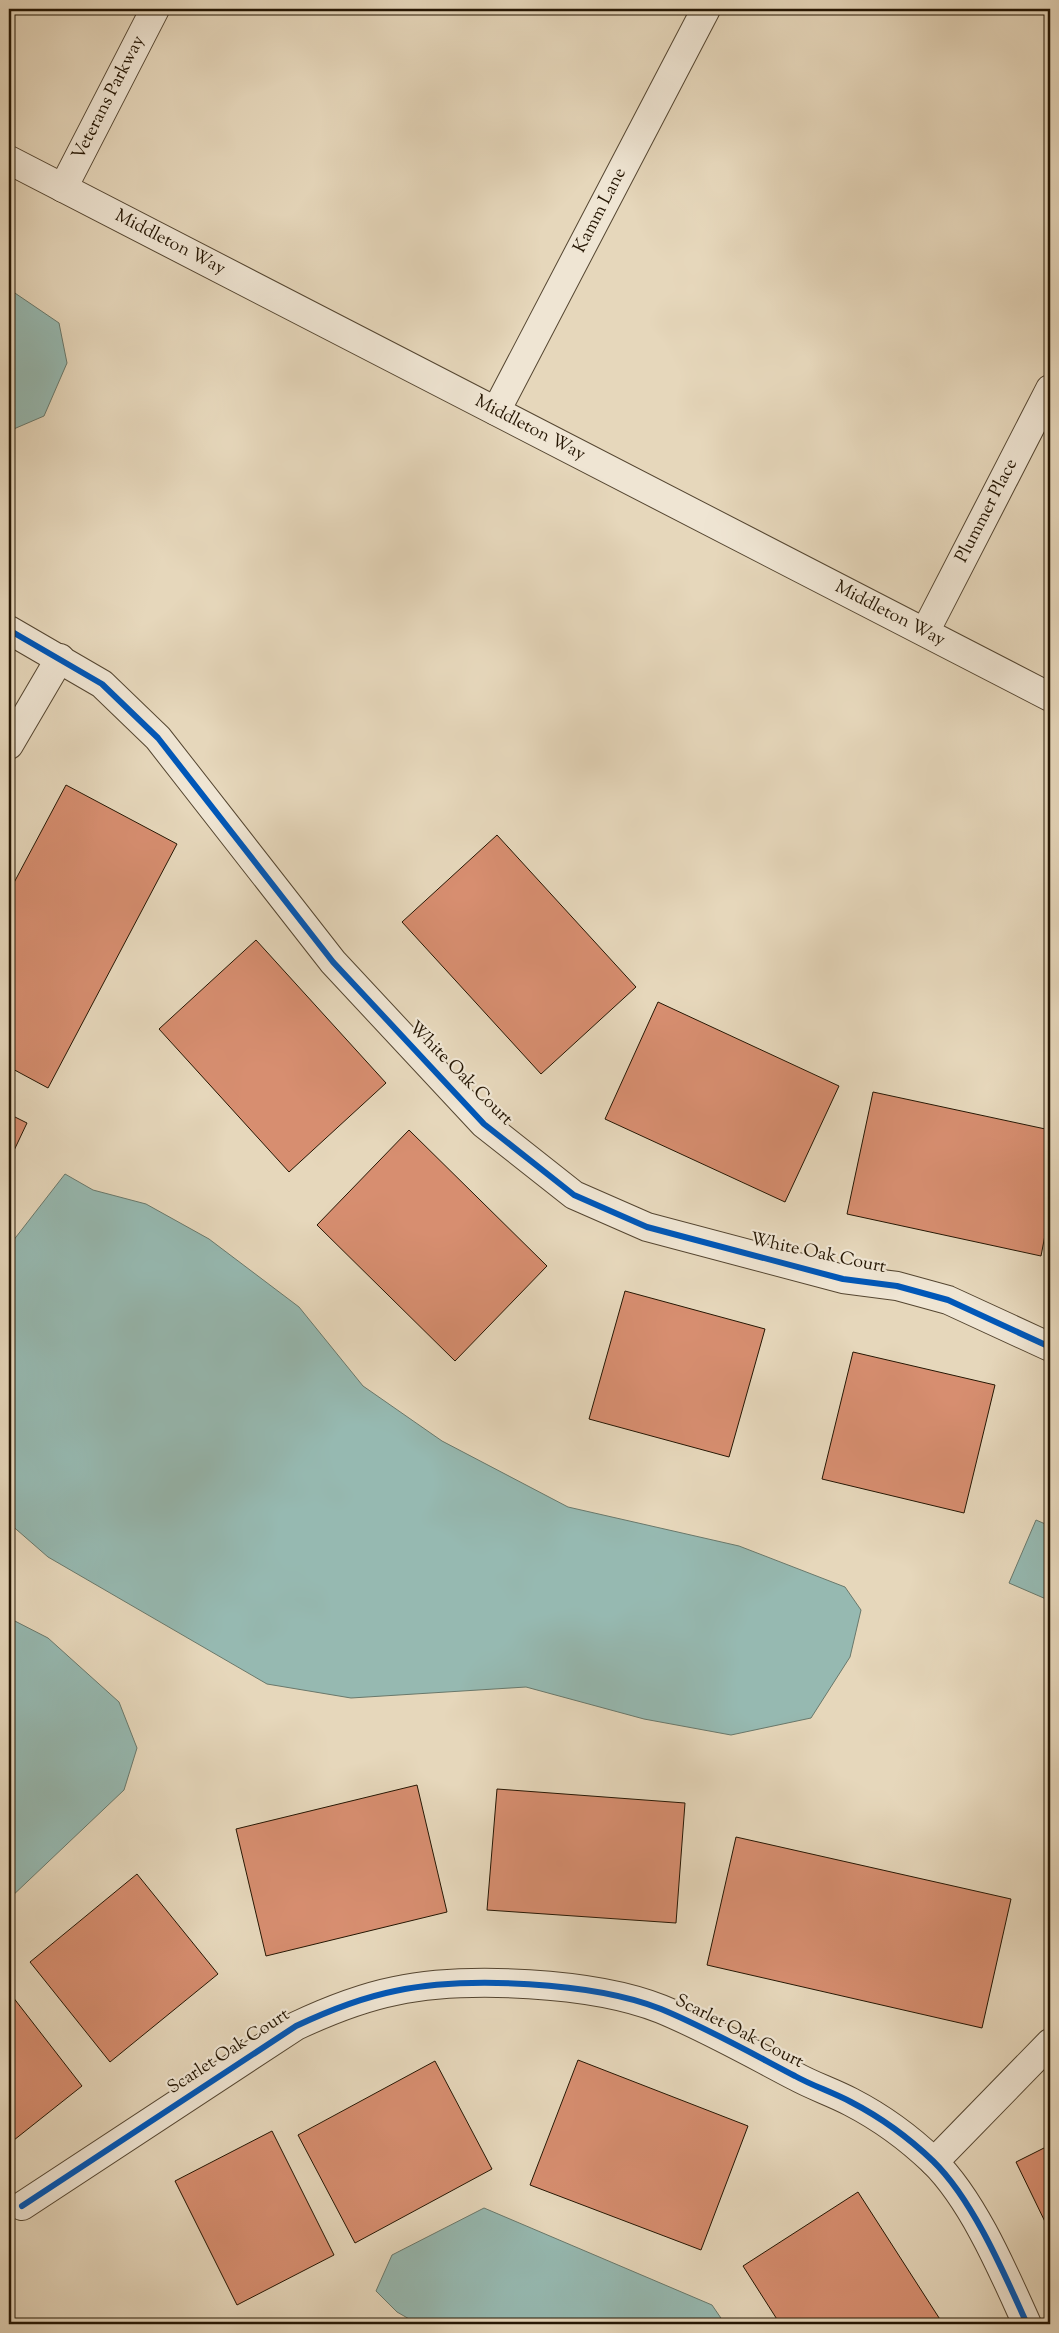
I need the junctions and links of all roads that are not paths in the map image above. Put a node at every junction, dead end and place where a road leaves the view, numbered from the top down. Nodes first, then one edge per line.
1 (155, 9) edge
2 (706, 9) edge
3 (9, 160) edge
4 (63, 188) junction
5 (1050, 389) edge
6 (496, 411) junction
7 (9, 630) edge
8 (924, 632) junction
9 (60, 658) junction
10 (1050, 697) edge
11 (9, 745) edge
12 (1050, 1347) edge
13 (1050, 2043) edge
14 (934, 2162) junction
15 (22, 2206) dead end
16 (1027, 2324) edge

1 - 4 street, Veterans Parkway
2 - 6 street, Kamm Lane
3 - 4 street, Middleton Way
4 - 6 street, Middleton Way
5 - 8 street, Plummer Place
6 - 8 street, Middleton Way
7 - 9 street, White Oak Court
8 - 10 street, Middleton Way
9 - 11 street
9 - 12 street, White Oak Court
13 - 14 street
14 - 15 street, Scarlet Oak Court
14 - 16 street, Scarlet Oak Court

